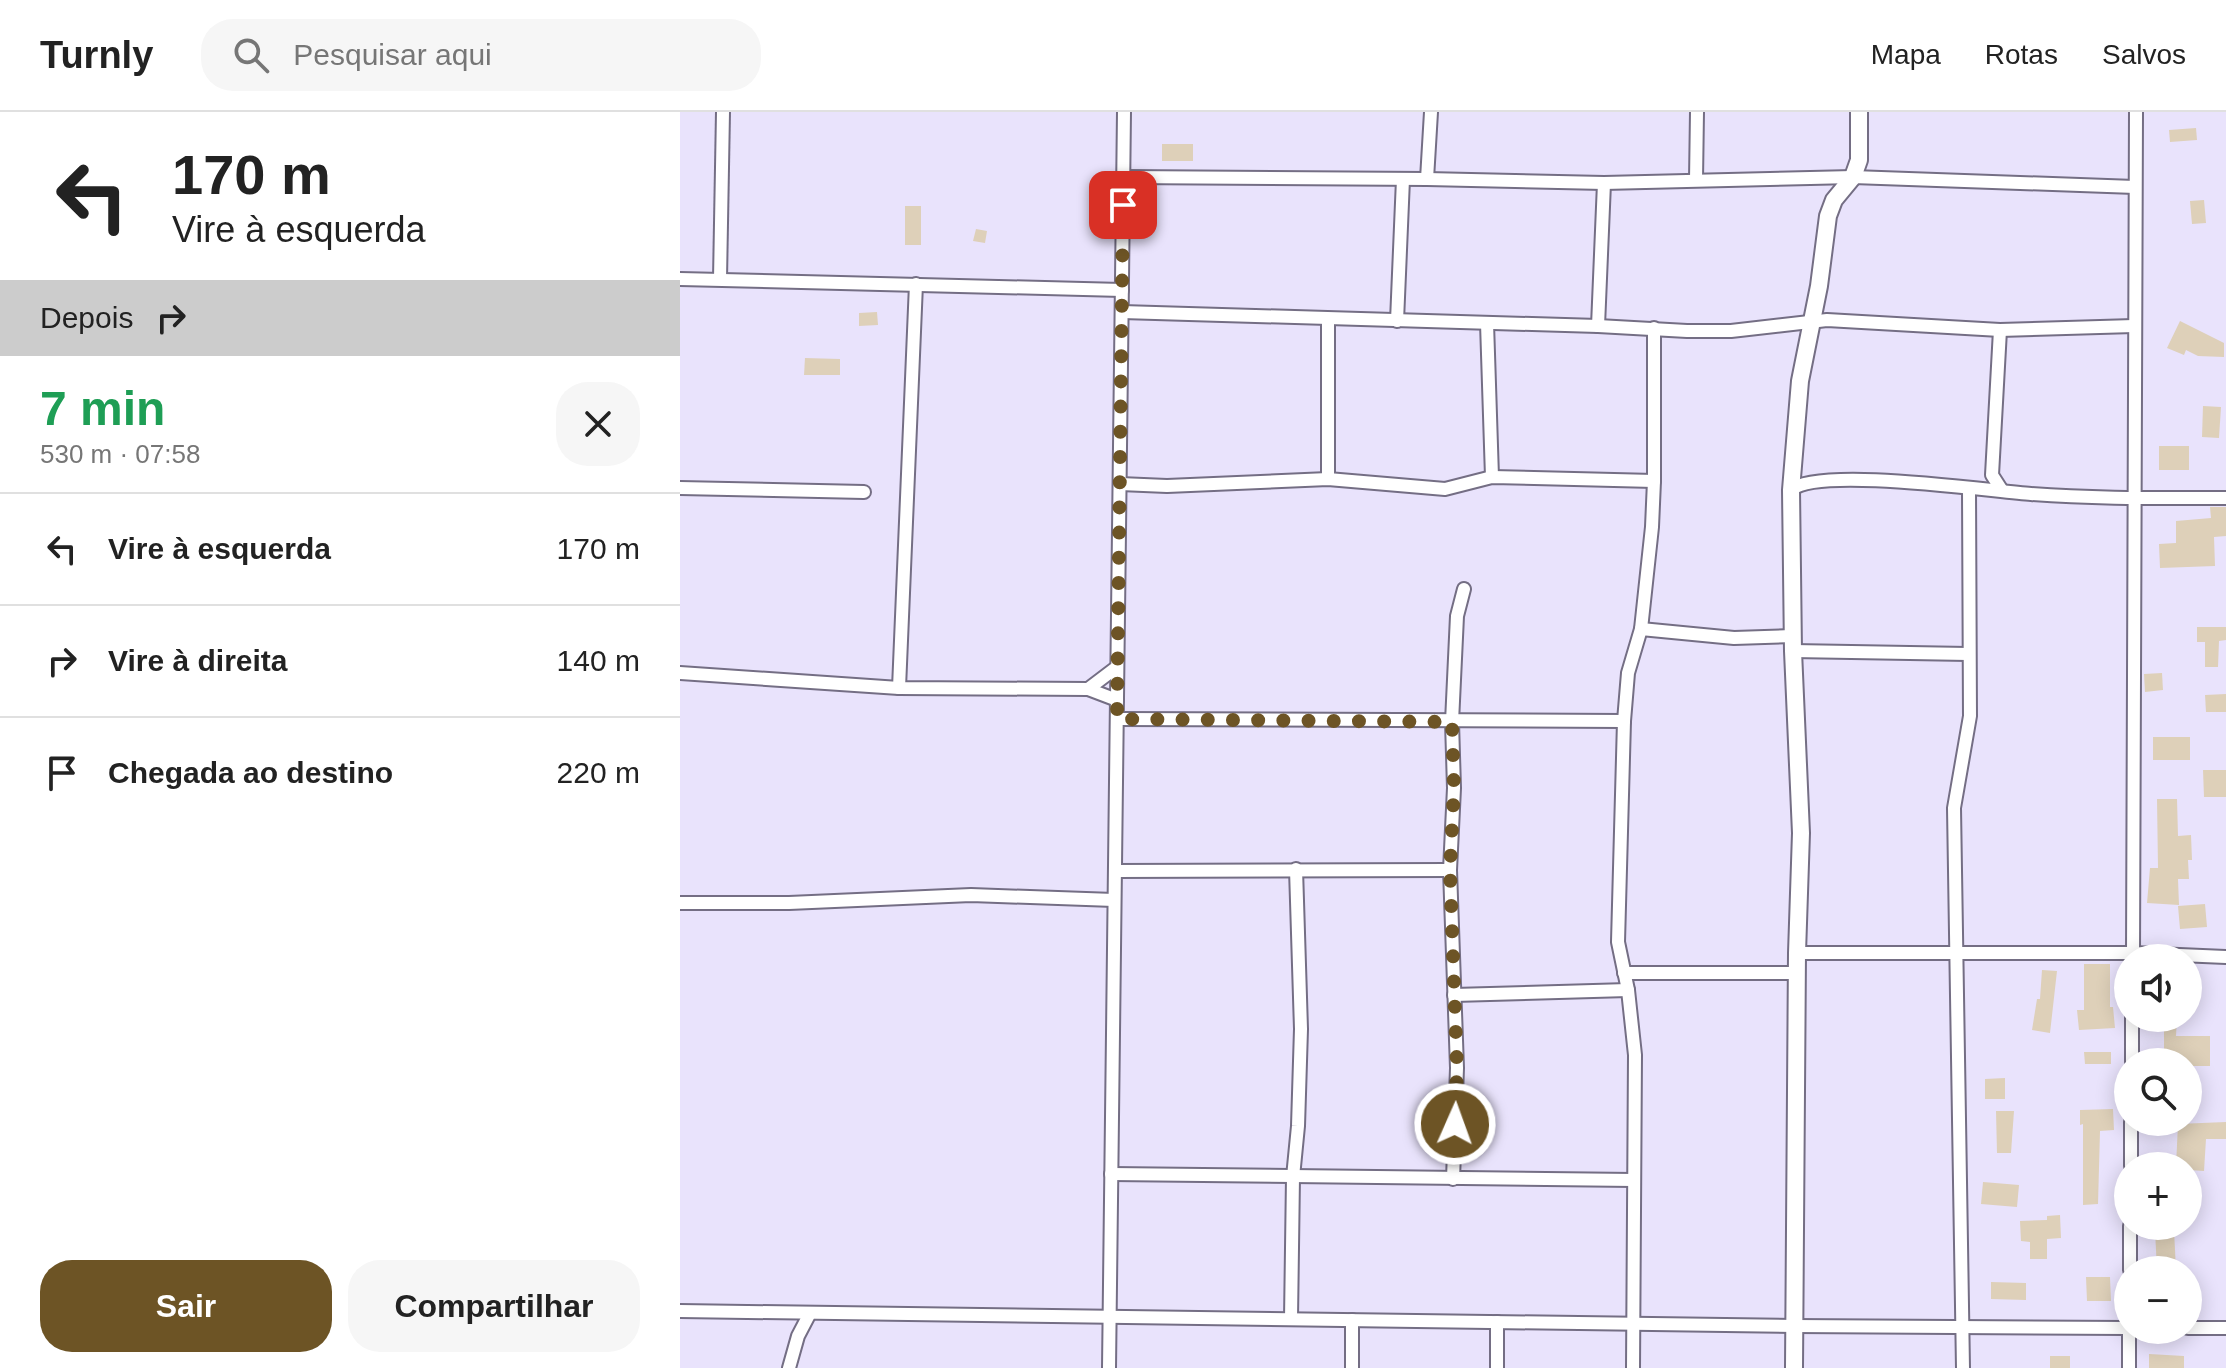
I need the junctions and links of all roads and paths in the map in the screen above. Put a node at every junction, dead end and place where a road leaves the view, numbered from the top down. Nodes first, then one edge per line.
1 (723, 112) edge
2 (1124, 112) edge
3 (1431, 112) edge
4 (1697, 112) edge
5 (1859, 112) edge
6 (2136, 112) edge
7 (1123, 177) junction
8 (1853, 177) junction
9 (1403, 179) junction
10 (1427, 179) junction
11 (1696, 180) junction
12 (1604, 183) junction
13 (2135, 187) junction
14 (680, 279) edge
15 (720, 279) junction
16 (916, 284) junction
17 (1122, 290) junction
18 (1122, 312) junction
19 (1328, 320) junction
20 (1397, 321) junction
21 (1487, 323) junction
22 (1810, 324) junction
23 (1598, 326) junction
24 (2134, 326) junction
25 (1654, 328) junction
26 (2000, 330) junction
27 (1992, 475) junction
28 (1492, 477) junction
29 (1328, 479) junction
30 (1654, 481) junction
31 (1120, 484) junction
32 (680, 488) edge
33 (1975, 489) junction
34 (2001, 489) junction
35 (1791, 490) junction
36 (864, 492) dead end
37 (2226, 498) edge
38 (2135, 499) junction
39 (1464, 589) dead end
40 (1641, 629) junction
41 (1792, 644) junction
42 (1968, 654) junction
43 (1117, 667) junction
44 (680, 673) edge
45 (899, 688) junction
46 (1088, 689) junction
47 (1117, 700) junction
48 (1117, 719) junction
49 (1624, 721) junction
50 (1452, 722) junction
51 (1296, 869) junction
52 (1450, 870) junction
53 (1115, 871) junction
54 (1114, 900) junction
55 (680, 903) edge
56 (2133, 944) edge
57 (1797, 953) junction
58 (1954, 954) junction
59 (2114, 956) edge
60 (2202, 957) edge
61 (2226, 957) edge
62 (1624, 973) junction
63 (1798, 973) junction
64 (1628, 990) junction
65 (1454, 995) junction
66 (1111, 1174) junction
67 (1293, 1177) junction
68 (1453, 1179) junction
69 (1634, 1180) junction
70 (680, 1311) edge
71 (810, 1313) junction
72 (1110, 1317) junction
73 (1291, 1319) junction
74 (1352, 1320) junction
75 (1497, 1322) junction
76 (1633, 1324) junction
77 (1794, 1326) junction
78 (1963, 1327) junction
79 (2202, 1328) edge
80 (2226, 1328) edge
81 (2114, 1329) edge
82 (2128, 1344) edge
83 (789, 1368) edge
84 (1109, 1368) edge
85 (1352, 1368) edge
86 (1497, 1368) edge
87 (1633, 1368) edge
88 (1794, 1368) edge
89 (1963, 1368) edge
90 (2129, 1368) edge

1 - 15 street
2 - 7 street
3 - 10 street
4 - 11 street
5 - 8 street
6 - 13 street
7 - 9 street
7 - 17 street
8 - 11 street
8 - 13 street
8 - 22 street
9 - 10 street
9 - 20 street
10 - 12 street
11 - 12 street
12 - 23 street
13 - 24 street
14 - 15 street
15 - 16 street
16 - 17 street
16 - 45 street
17 - 18 street
18 - 19 street
18 - 31 street
19 - 20 street
19 - 29 street
20 - 21 street
21 - 23 street
21 - 28 street
22 - 25 street
22 - 26 street
22 - 35 street
23 - 25 street
24 - 26 street
24 - 38 street
25 - 30 street
26 - 27 street
27 - 33 street
27 - 34 street
28 - 29 street
28 - 30 street
29 - 31 street
30 - 40 street
31 - 43 street
32 - 36 street
33 - 34 street
33 - 35 street
33 - 42 street
34 - 38 street
35 - 41 street
37 - 38 street
38 - 56 street
39 - 50 street
40 - 41 street
40 - 49 street
41 - 42 street
41 - 57 street
42 - 58 street
43 - 46 street
43 - 47 street
44 - 45 street
45 - 46 street
46 - 47 street
47 - 48 street
48 - 50 street
48 - 53 street
49 - 50 street
49 - 62 street
50 - 52 street
51 - 52 street
51 - 53 street
51 - 67 street
52 - 65 street
53 - 54 street
54 - 55 street
54 - 66 street
57 - 58 street
57 - 63 street
58 - 59 street
58 - 78 street
60 - 61 street
62 - 63 street
62 - 64 street
63 - 77 street
64 - 65 street
64 - 69 street
65 - 68 street
66 - 67 street
66 - 72 street
67 - 68 street
67 - 73 street
68 - 69 street
69 - 76 street
70 - 71 street
71 - 72 street
71 - 83 street
72 - 73 street
72 - 84 street
73 - 74 street
74 - 75 street
74 - 85 street
75 - 76 street
75 - 86 street
76 - 77 street
76 - 87 street
77 - 78 street
77 - 88 street
78 - 81 street
78 - 89 street
79 - 80 street
82 - 90 street

